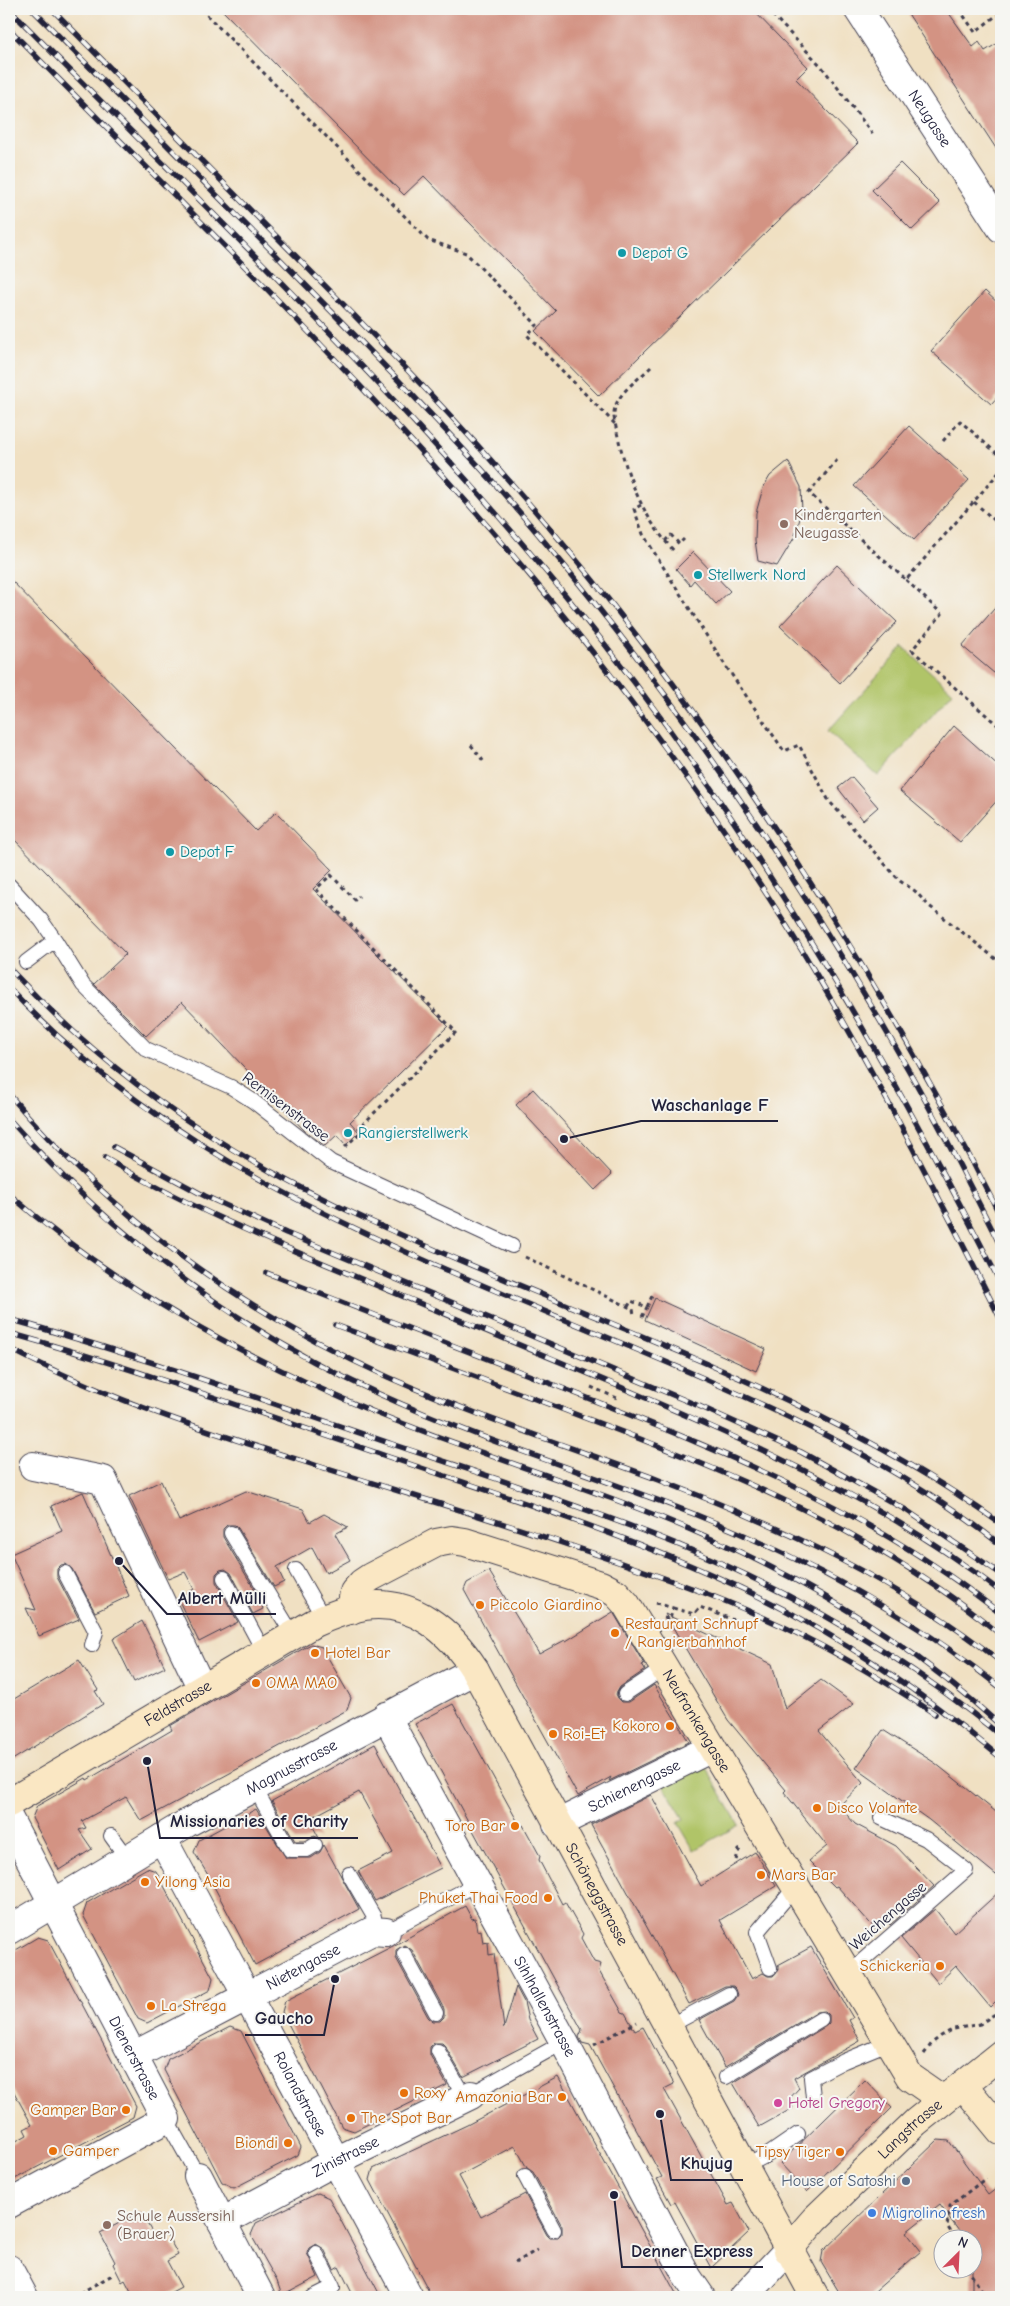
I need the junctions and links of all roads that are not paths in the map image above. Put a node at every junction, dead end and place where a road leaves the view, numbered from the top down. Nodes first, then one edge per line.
1 (858, 9) edge
2 (1001, 228) edge
3 (9, 885) edge
4 (55, 940) junction
5 (26, 962) dead end
6 (512, 1246) road end
7 (32, 1466) dead end
8 (231, 1532) dead end
9 (296, 1570) dead end
10 (65, 1573) dead end
11 (224, 1578) dead end
12 (351, 1610) junction
13 (324, 1619) junction
14 (293, 1635) junction
15 (92, 1645) dead end
16 (264, 1652) junction
17 (664, 1668) junction
18 (475, 1670) junction
19 (202, 1689) junction
20 (625, 1694) dead end
21 (386, 1716) junction
22 (712, 1748) junction
23 (254, 1787) junction
24 (9, 1802) edge
25 (881, 1818) dead end
26 (9, 1819) edge
27 (557, 1824) junction
28 (110, 1836) dead end
29 (162, 1838) junction
30 (315, 1845) dead end
31 (127, 1858) junction
32 (349, 1874) dead end
33 (476, 1884) junction
34 (798, 1894) junction
35 (53, 1903) junction
36 (9, 1930) edge
37 (390, 1938) junction
38 (770, 1968) dead end
39 (846, 1975) junction
40 (729, 1994) dead end
41 (249, 1996) junction
42 (436, 2013) dead end
43 (821, 2019) dead end
44 (669, 2026) junction
45 (564, 2042) junction
46 (888, 2043) junction
47 (438, 2051) dead end
48 (1001, 2054) edge
49 (133, 2056) junction
50 (726, 2077) dead end
51 (953, 2093) junction
52 (471, 2094) junction
53 (813, 2097) dead end
54 (166, 2118) junction
55 (1001, 2131) edge
56 (798, 2134) dead end
57 (336, 2161) junction
58 (744, 2167) junction
59 (198, 2176) joint
60 (525, 2176) dead end
61 (9, 2204) edge
62 (222, 2222) junction
63 (554, 2230) dead end
64 (788, 2250) junction
65 (316, 2253) dead end
66 (9, 2269) edge
67 (24, 2297) edge
68 (261, 2297) edge
69 (313, 2297) edge
70 (409, 2297) edge
71 (701, 2297) edge
72 (744, 2297) edge
73 (815, 2297) edge

1 - 2 street, Neugasse
3 - 4 lane, Remisenstrasse
4 - 5 lane
4 - 6 lane, Remisenstrasse
7 - 19 street
8 - 14 lane
9 - 13 lane
10 - 15 lane
11 - 16 lane
12 - 13 street, Feldstrasse
12 - 17 street, Neufrankengasse
12 - 18 street, Schöneggstrasse
13 - 14 street, Feldstrasse
14 - 16 street, Feldstrasse
16 - 19 street, Feldstrasse
17 - 20 lane
17 - 22 street, Neufrankengasse
18 - 21 street, Magnusstrasse
18 - 27 street, Schöneggstrasse
19 - 24 street, Feldstrasse
21 - 23 street, Magnusstrasse
21 - 33 street, Sihlhallenstrasse
22 - 27 street, Schienengasse
22 - 34 street, Neufrankengasse
23 - 29 street, Magnusstrasse
23 - 30 lane
25 - 39 lane, Weichengasse
26 - 35 street, Dienerstrasse
27 - 44 street, Schöneggstrasse
28 - 31 lane
29 - 31 street, Magnusstrasse
29 - 41 street, Rolandstrasse
31 - 35 street, Magnusstrasse
32 - 37 lane
33 - 37 lane, Nietengasse
33 - 45 street, Sihlhallenstrasse
34 - 38 lane
34 - 39 street, Neufrankengasse
35 - 36 street, Magnusstrasse
35 - 49 street, Dienerstrasse
37 - 41 street, Nietengasse
37 - 42 lane
39 - 46 street, Neufrankengasse
40 - 44 lane
41 - 49 street, Nietengasse
41 - 57 street, Rolandstrasse
43 - 50 lane
44 - 58 street, Schöneggstrasse
45 - 52 lane, Zinistrasse
45 - 71 street, Sihlhallenstrasse
46 - 51 street, Neufrankengasse
46 - 53 lane
47 - 52 lane
48 - 51 street, Langstrasse
49 - 54 street, Dienerstrasse
51 - 55 street, Neufrankengasse
51 - 64 street, Langstrasse
52 - 57 street, Zinistrasse
54 - 59 lane, Dienerstrasse
54 - 61 street
56 - 58 lane
57 - 62 street, Zinistrasse
57 - 70 street, Rolandstrasse
58 - 64 street, Schöneggstrasse
59 - 62 street, Dienerstrasse
60 - 63 lane
62 - 68 street, Dienerstrasse
64 - 72 street, Langstrasse
64 - 73 street, Schöneggstrasse
65 - 69 lane
66 - 67 street

